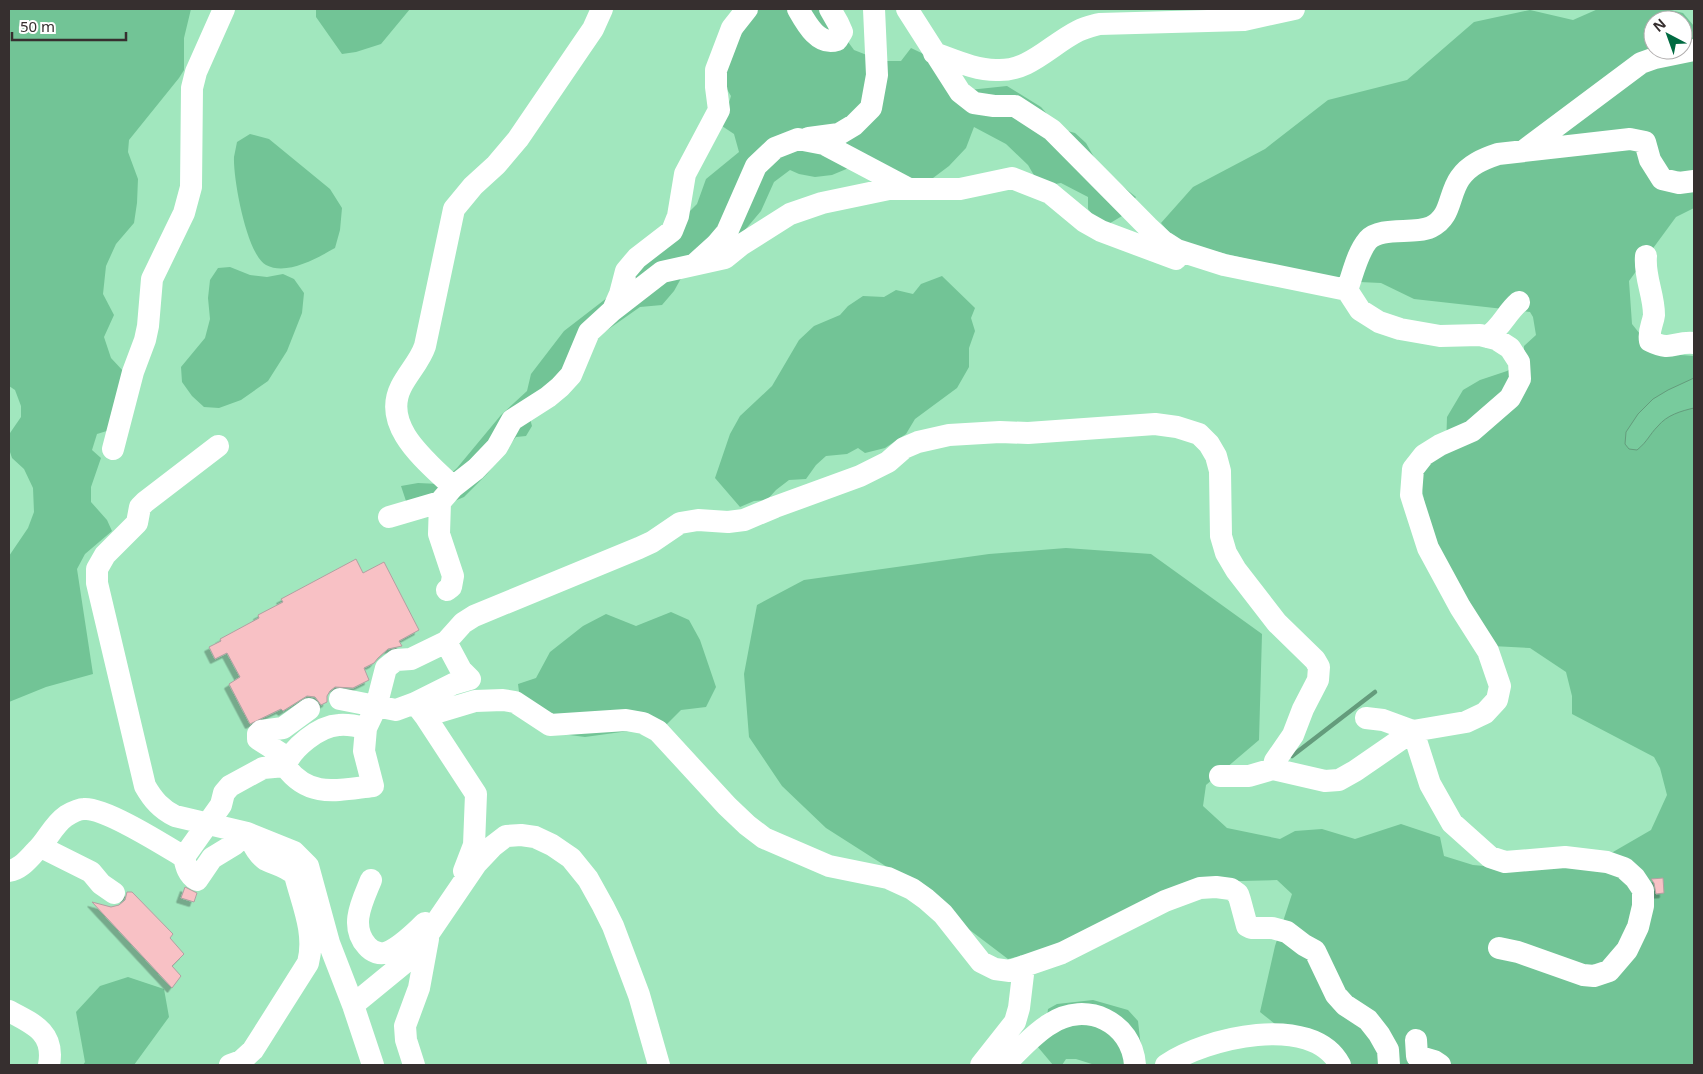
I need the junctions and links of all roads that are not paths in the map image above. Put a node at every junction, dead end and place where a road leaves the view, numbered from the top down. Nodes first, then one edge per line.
1 (224, 9) edge
2 (602, 9) edge
3 (747, 9) edge
4 (798, 9) edge
5 (830, 9) edge
6 (874, 9) edge
7 (907, 9) edge
8 (1294, 9) edge
9 (1694, 50) edge
10 (934, 53) junction
11 (798, 139) junction
12 (1525, 150) junction
13 (1694, 181) edge
14 (911, 190) junction
15 (1646, 256) dead end
16 (1224, 265) junction
17 (693, 266) junction
18 (1347, 290) junction
19 (1519, 302) dead end
20 (613, 310) junction
21 (1487, 337) junction
22 (1694, 343) edge
23 (218, 446) dead end
24 (113, 449) dead end
25 (446, 494) junction
26 (389, 517) dead end
27 (446, 590) dead end
28 (446, 642) junction
29 (340, 699) dead end
30 (376, 707) junction
31 (309, 709) dead end
32 (420, 709) junction
33 (1366, 718) dead end
34 (366, 728) junction
35 (1414, 731) junction
36 (287, 762) junction
37 (1273, 769) junction
38 (1220, 776) dead end
39 (247, 833) junction
40 (41, 847) junction
41 (184, 857) junction
42 (9, 871) edge
43 (371, 880) dead end
44 (114, 893) dead end
45 (453, 897) junction
46 (430, 930) junction
47 (1499, 948) dead end
48 (1024, 966) junction
49 (639, 995) junction
50 (353, 1005) junction
51 (9, 1010) edge
52 (1416, 1040) dead end
53 (49, 1065) edge
54 (230, 1065) edge
55 (373, 1065) edge
56 (414, 1065) edge
57 (659, 1065) edge
58 (672, 1065) edge
59 (981, 1065) edge
60 (1004, 1065) edge
61 (1135, 1065) edge
62 (1166, 1065) edge
63 (1340, 1065) edge
64 (1389, 1065) edge
65 (1440, 1065) edge

1 - 24 street
2 - 25 street
3 - 20 street
4 - 5 street
6 - 11 street
7 - 10 street
8 - 10 street
9 - 12 street
10 - 16 street
11 - 14 street
11 - 17 street
12 - 13 street
12 - 18 street
14 - 16 street
14 - 17 street
15 - 22 street
16 - 18 street
17 - 20 street
18 - 21 street
19 - 21 street
20 - 25 street
21 - 35 street
23 - 39 street
25 - 26 street
25 - 27 street
28 - 30 street
28 - 32 street
28 - 37 street
29 - 30 street
30 - 32 street
30 - 34 street
31 - 36 street
32 - 45 street
32 - 48 street
33 - 35 street
34 - 36 street
34 - 36 street
35 - 37 street
35 - 47 street
36 - 41 street
37 - 38 street
39 - 41 street
39 - 50 street
39 - 54 street
40 - 41 street
40 - 42 street
40 - 44 street
43 - 45 street
45 - 46 street
45 - 49 street
46 - 50 street
46 - 56 street
48 - 59 street
48 - 64 street
49 - 57 street
49 - 58 street
50 - 55 street
51 - 53 street
52 - 65 street
60 - 61 street
62 - 63 street

